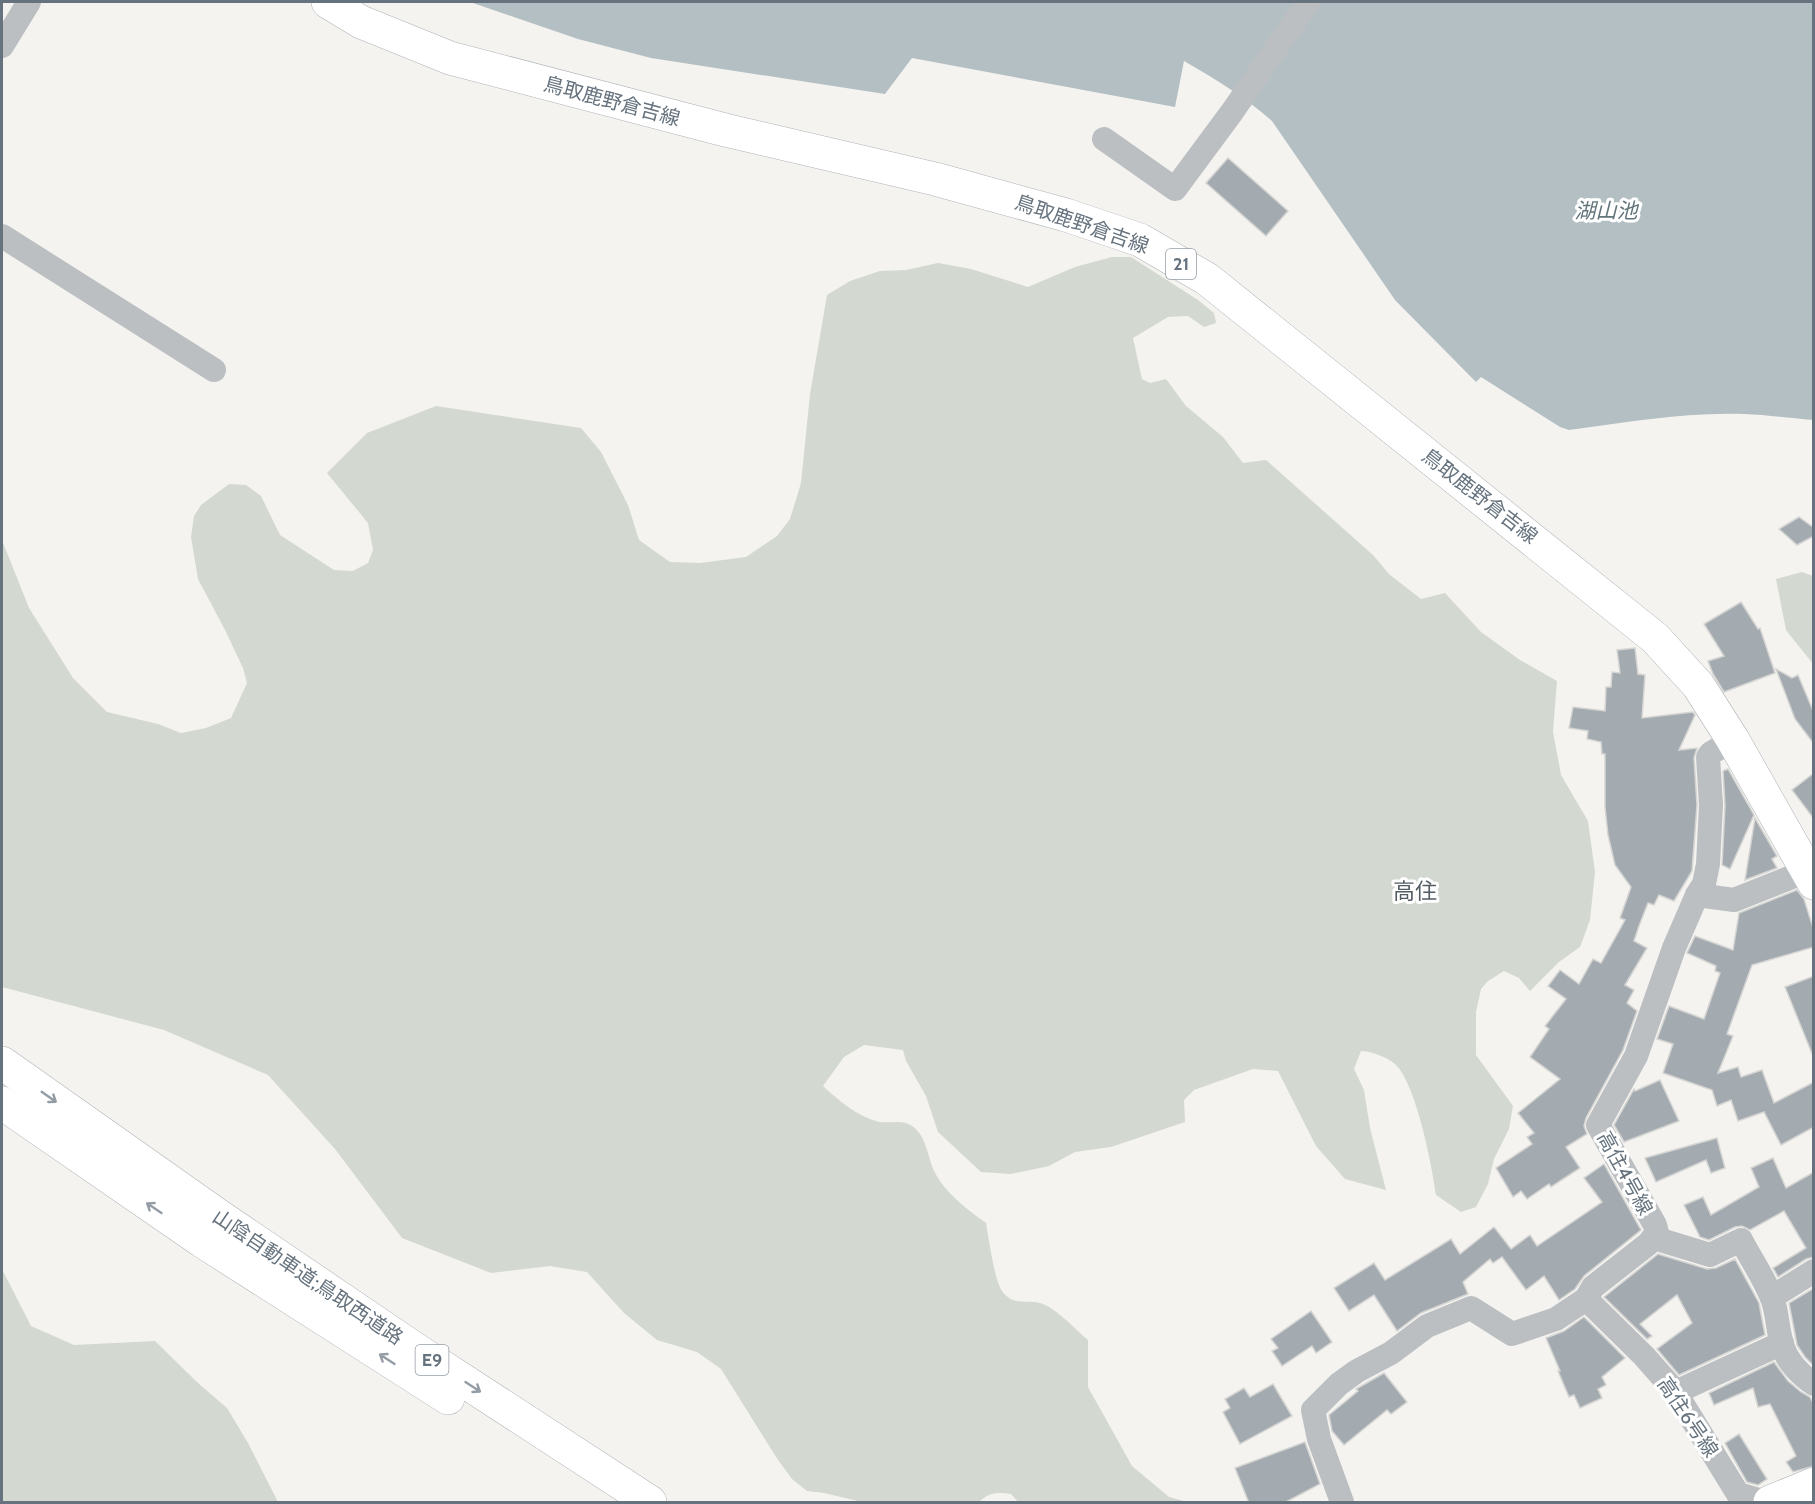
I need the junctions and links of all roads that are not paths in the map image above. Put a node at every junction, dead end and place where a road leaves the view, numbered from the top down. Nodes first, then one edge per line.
1 (29, 2) edge
2 (328, 2) edge
3 (1308, 2) edge
4 (2, 46) edge
5 (1104, 139) dead end
6 (2, 236) edge
7 (214, 370) dead end
8 (1733, 740) junction
9 (1810, 877) edge
10 (1697, 895) junction
11 (2, 1063) edge
12 (2, 1103) edge
13 (1654, 1239) junction
14 (1814, 1271) edge
15 (1772, 1297) junction
16 (1586, 1299) junction
17 (1782, 1343) junction
18 (1814, 1384) edge
19 (1676, 1392) junction
20 (1814, 1484) edge
21 (614, 1503) edge
22 (650, 1503) edge
23 (1342, 1503) edge
24 (1768, 1503) edge

1 - 4 street
2 - 8 main road, 鳥取鹿野倉吉線 / 21
3 - 5 street
6 - 7 street
8 - 9 main road, 鳥取鹿野倉吉線 / 21
8 - 10 street, 高住4号線
9 - 10 street
10 - 13 street, 高住4号線
11 -> 22 main road, 山陰自動車道;鳥取西道路 / E9
21 -> 12 main road, 山陰自動車道;鳥取西道路 / E9
13 - 15 street
13 - 16 street, 高住4号線
14 - 15 street
15 - 17 street
16 - 19 street, 高住6号線
16 - 23 street, 高住4号線
17 - 18 street
17 - 19 street
19 - 24 street, 高住6号線
20 - 24 main road

